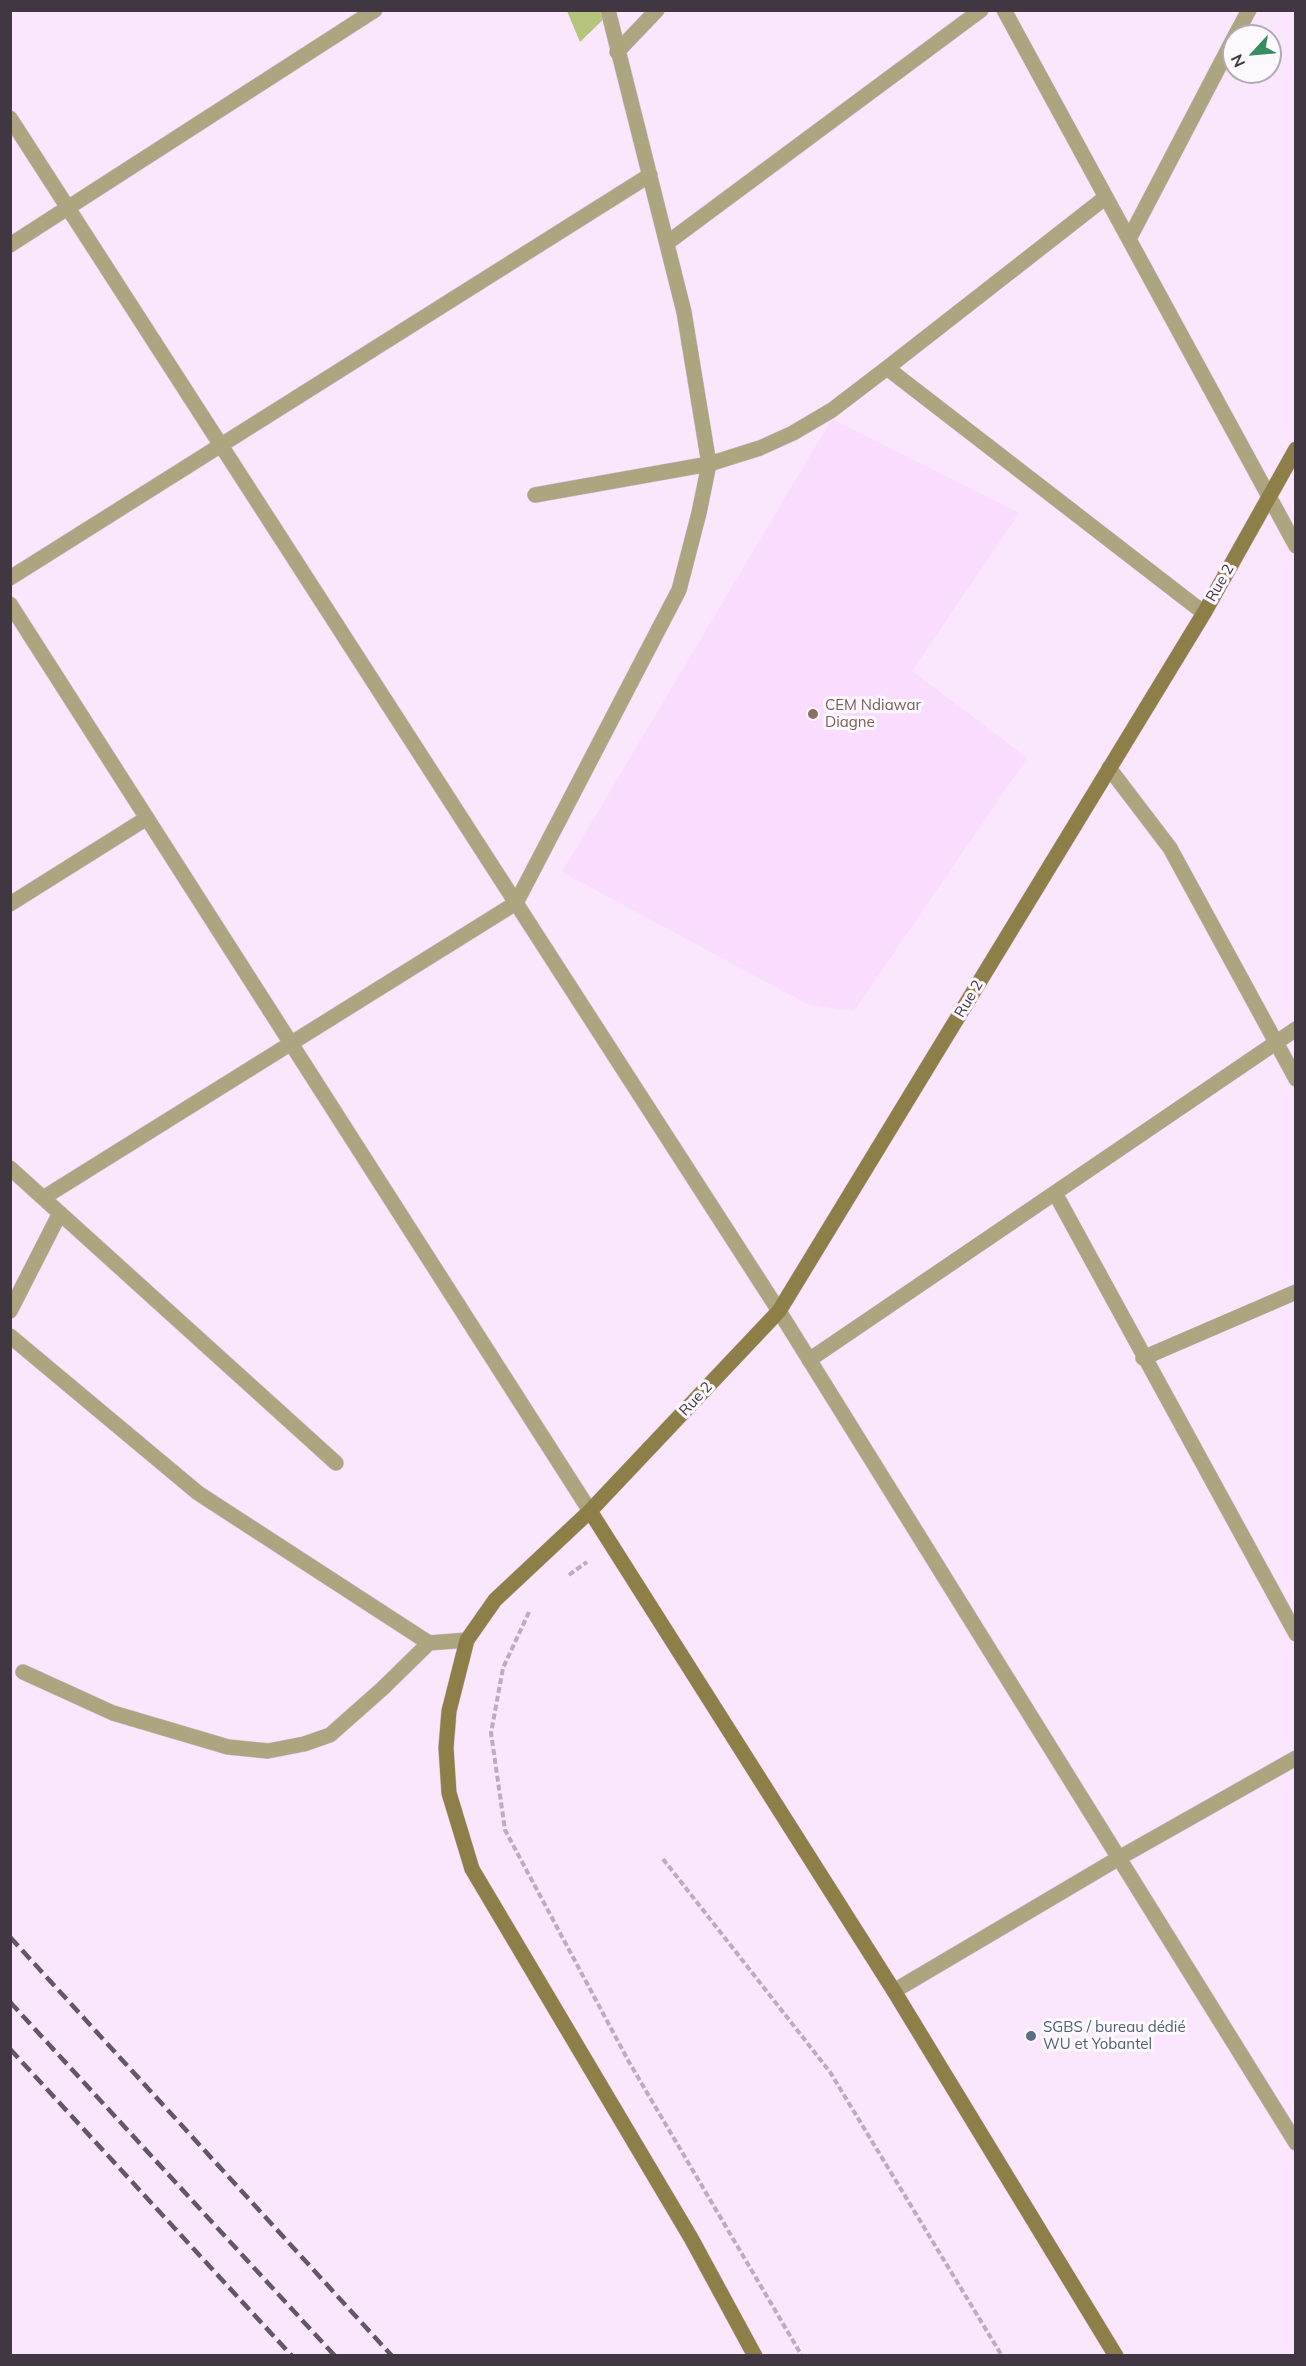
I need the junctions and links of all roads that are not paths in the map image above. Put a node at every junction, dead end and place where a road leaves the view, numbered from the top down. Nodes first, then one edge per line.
1 (375, 10) edge
2 (608, 10) edge
3 (657, 10) edge
4 (981, 10) edge
5 (1004, 10) edge
6 (1249, 10) edge
7 (1242, 24) edge
8 (617, 52) junction
9 (1222, 62) edge
10 (10, 118) edge
11 (650, 175) junction
12 (1106, 197) junction
13 (68, 208) junction
14 (1129, 239) junction
15 (667, 243) junction
16 (10, 245) edge
17 (887, 368) junction
18 (221, 445) junction
19 (1296, 449) edge
20 (709, 464) junction
21 (535, 495) dead end
22 (1269, 498) junction
23 (1296, 546) edge
24 (10, 578) edge
25 (10, 604) edge
26 (1204, 613) junction
27 (1109, 768) junction
28 (147, 818) junction
29 (516, 903) junction
30 (10, 904) edge
31 (1296, 1029) edge
32 (1276, 1042) junction
33 (292, 1043) junction
34 (1296, 1079) edge
35 (10, 1168) edge
36 (1055, 1193) junction
37 (43, 1198) junction
38 (60, 1213) junction
39 (1296, 1292) edge
40 (10, 1311) edge
41 (779, 1311) junction
42 (10, 1336) edge
43 (1143, 1358) junction
44 (809, 1360) junction
45 (336, 1463) dead end
46 (590, 1511) junction
47 (1296, 1634) edge
48 (467, 1640) junction
49 (429, 1643) junction
50 (23, 1672) dead end
51 (1296, 1758) edge
52 (1119, 1858) junction
53 (894, 1991) junction
54 (1296, 2143) edge
55 (755, 2355) edge
56 (1116, 2355) edge

1 - 13 street
2 - 8 street
3 - 8 street
4 - 15 street
5 - 12 street
6 - 7 street
8 - 11 street
9 - 14 street
10 - 13 street
11 - 15 street
11 - 18 street
12 - 14 street
12 - 17 street
13 - 16 street
13 - 18 street
14 - 22 street
15 - 20 street
17 - 20 street
17 - 26 street
18 - 24 street
18 - 29 street
19 - 22 street, Rue 2
20 - 21 street
20 - 29 street
22 - 23 street
22 - 26 street, Rue 2
25 - 28 street
26 - 27 street, Rue 2
27 - 32 street
27 - 41 street, Rue 2
28 - 30 street
28 - 33 street
29 - 33 street
29 - 41 street
31 - 32 street
32 - 34 street
32 - 36 street
33 - 37 street
33 - 46 street
35 - 37 street
36 - 43 street
36 - 44 street
37 - 38 street
38 - 40 street
38 - 45 street
39 - 43 street
41 - 44 street
41 - 46 street, Rue 2
42 - 49 street
43 - 47 street
44 - 52 street
46 - 48 street, Rue 2
46 - 53 street
48 - 49 street
48 - 55 street
49 - 50 street
51 - 52 street
52 - 53 street
52 - 54 street
53 - 56 street

